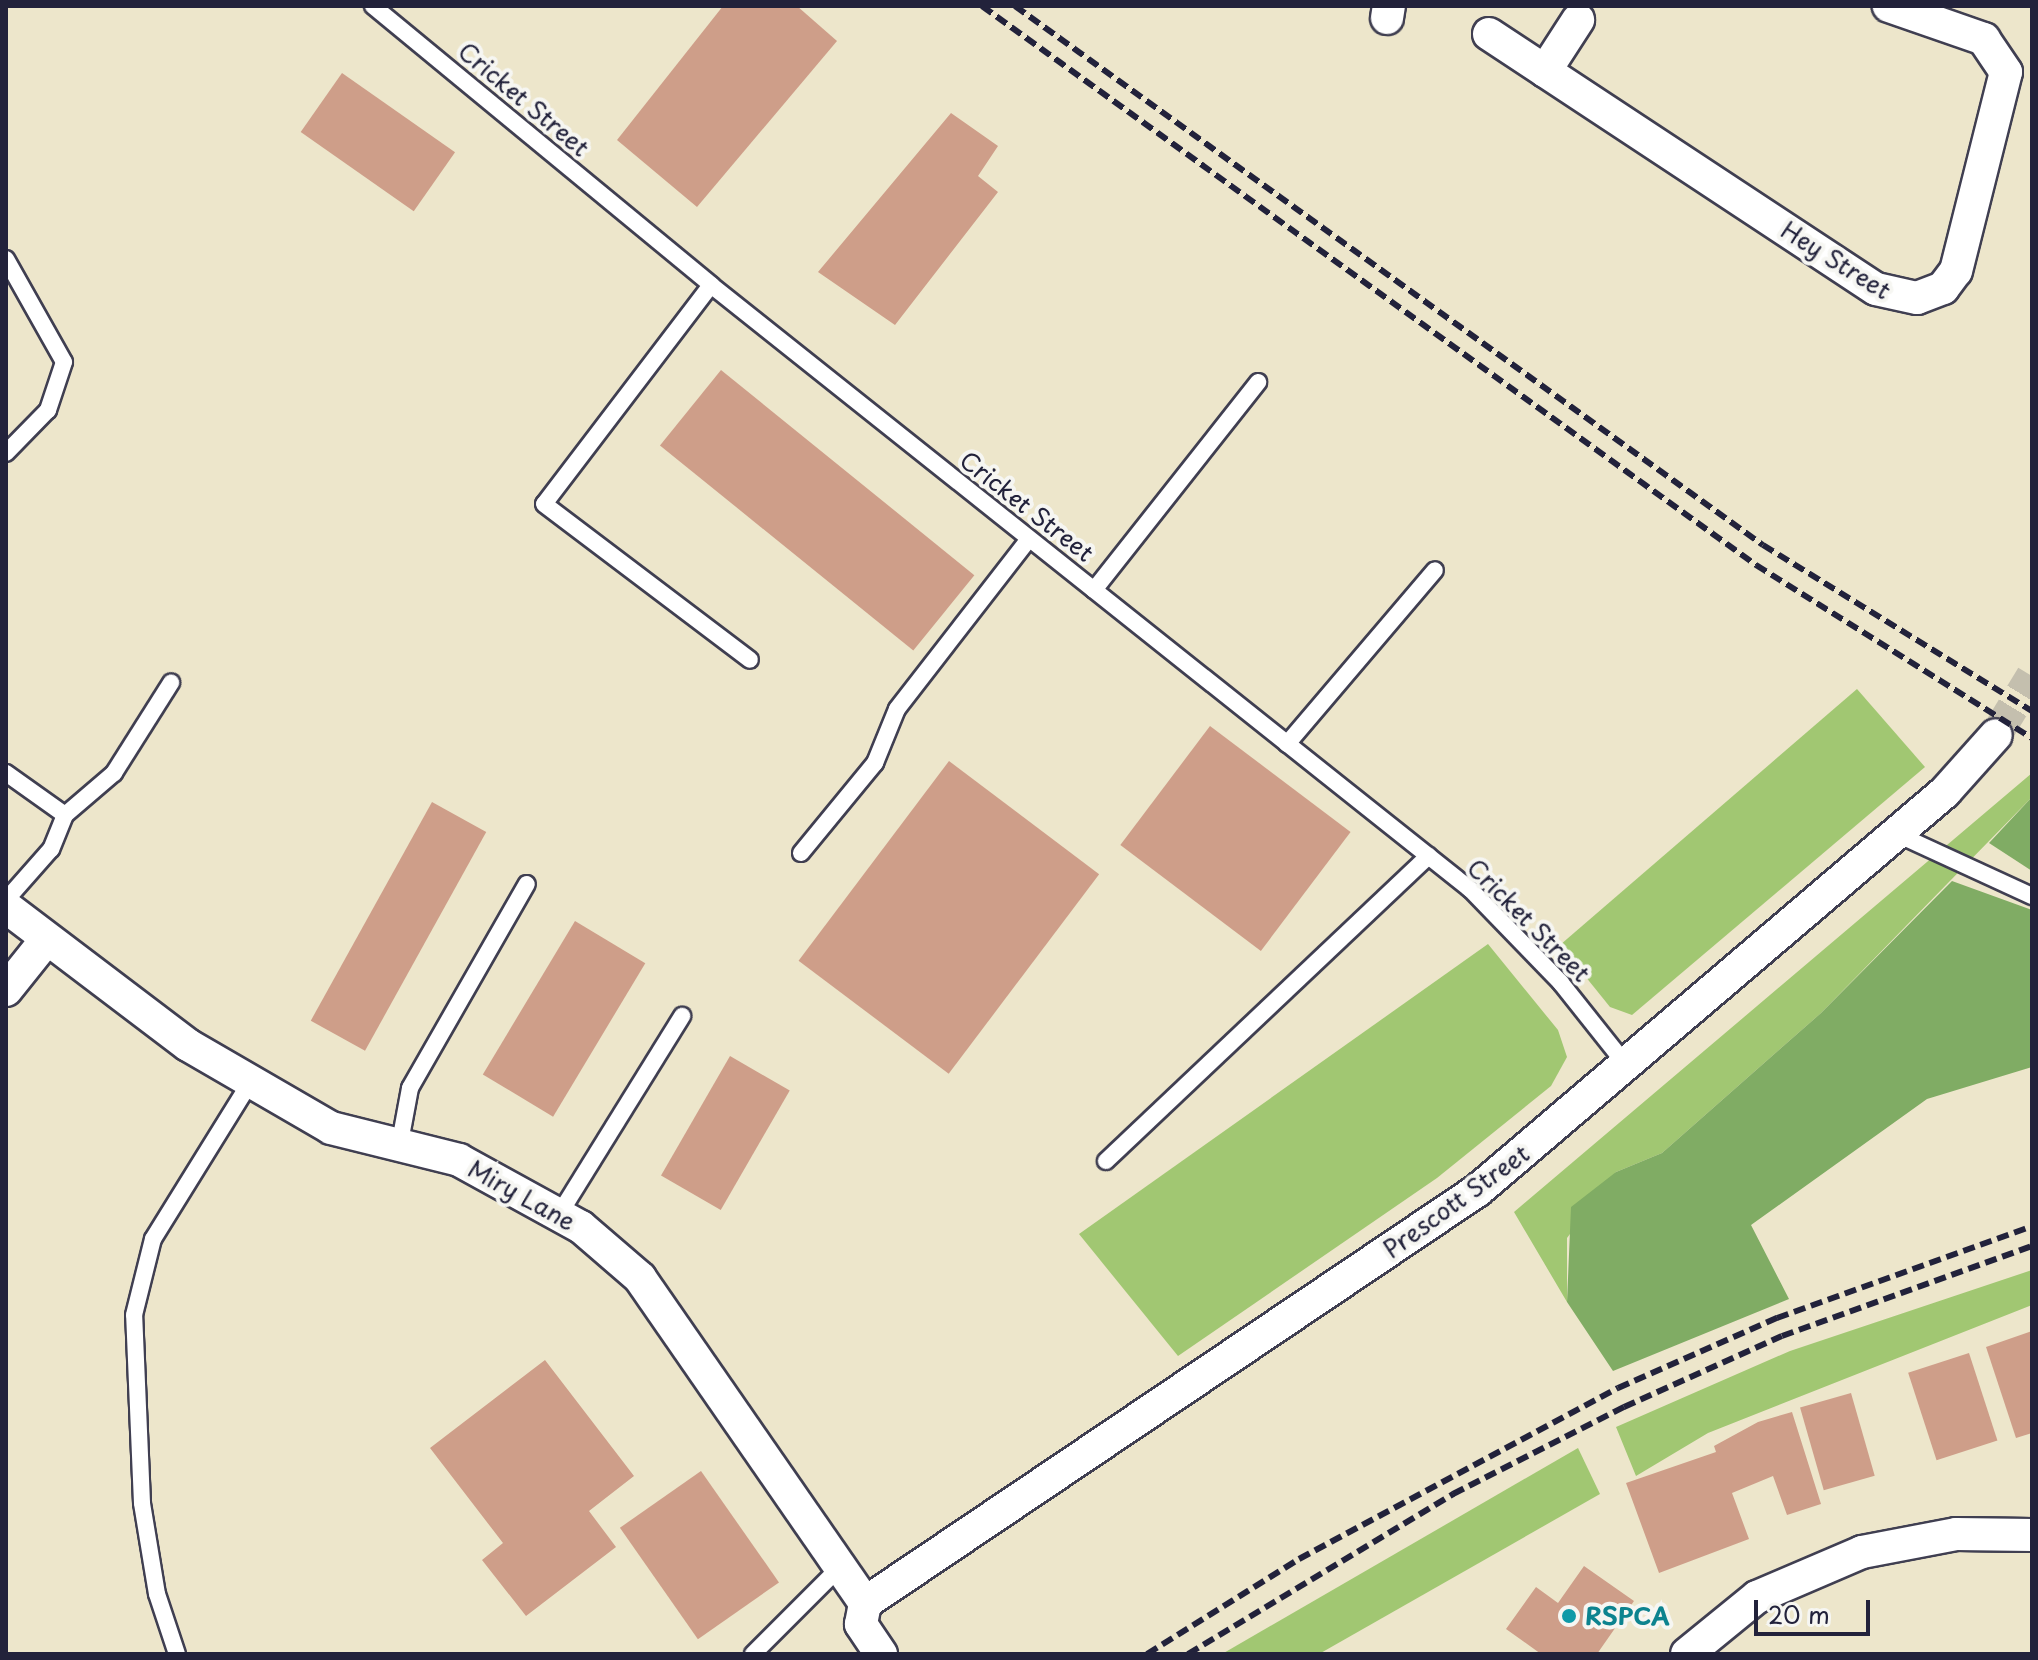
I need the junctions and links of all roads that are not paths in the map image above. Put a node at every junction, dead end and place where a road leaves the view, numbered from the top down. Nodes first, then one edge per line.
1 (373, 6) edge
2 (1889, 6) edge
3 (1578, 20) dead end
4 (1489, 34) dead end
5 (1545, 71) junction
6 (6, 259) edge
7 (711, 285) junction
8 (1258, 382) dead end
9 (6, 453) edge
10 (1029, 539) junction
11 (1435, 570) dead end
12 (1094, 590) junction
13 (750, 660) dead end
14 (171, 683) dead end
15 (1996, 735) tunnel mouth
16 (1287, 744) junction
17 (6, 773) edge
18 (65, 815) junction
19 (1895, 833) junction
20 (801, 853) dead end
21 (1428, 856) junction
22 (527, 884) dead end
23 (2032, 896) edge
24 (6, 900) edge
25 (6, 907) edge
26 (46, 940) junction
27 (6, 990) edge
28 (682, 1016) dead end
29 (1628, 1067) junction
30 (251, 1081) junction
31 (400, 1142) junction
32 (1106, 1161) dead end
33 (560, 1213) junction
34 (2032, 1535) edge
35 (840, 1567) junction
36 (865, 1603) junction
37 (177, 1654) edge
38 (753, 1654) edge
39 (881, 1654) edge
40 (1687, 1654) edge

1 - 7 lane, Cricket Street
2 - 5 street, Hey Street
3 - 5 street
4 - 5 street, Hey Street
6 - 9 lane
7 - 10 lane, Cricket Street
7 - 13 lane
8 - 12 lane
10 - 12 lane, Cricket Street
10 - 20 lane
11 - 16 lane
12 - 16 lane, Cricket Street
14 - 18 lane
15 - 19 street, Prescott Street
16 - 21 lane, Cricket Street
17 - 18 lane
18 - 24 lane
19 - 23 lane
19 - 29 street, Prescott Street
21 - 29 lane, Cricket Street
21 - 32 lane
22 - 31 lane
25 - 26 street, Miry Lane
26 - 27 street
26 - 30 street, Miry Lane
28 - 33 lane
29 - 36 street, Prescott Street
30 - 31 street, Miry Lane
30 - 37 lane
31 - 33 street, Miry Lane
33 - 35 street, Miry Lane
34 - 40 street
35 - 36 street, Miry Lane
35 - 38 lane
36 - 39 street, Miry Lane

